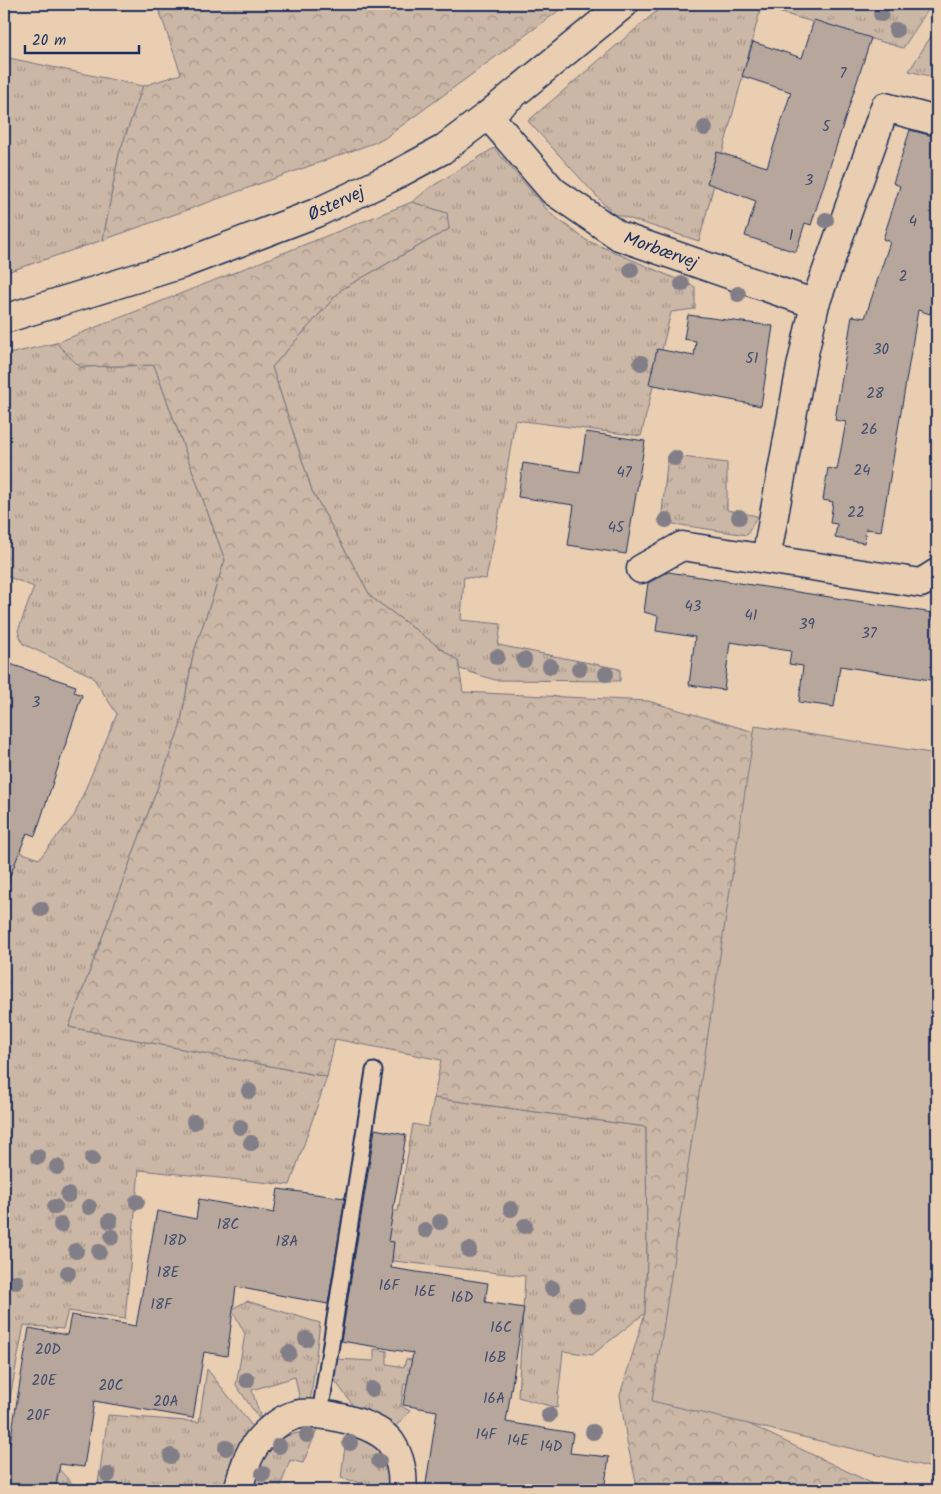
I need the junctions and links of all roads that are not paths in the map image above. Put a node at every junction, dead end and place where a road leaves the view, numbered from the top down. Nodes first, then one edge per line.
1 (624, 4) edge
2 (488, 115) junction
3 (937, 121) edge
4 (815, 304) junction
5 (4, 319) edge
6 (766, 558) junction
7 (642, 569) dead end
8 (937, 573) edge
9 (374, 1070) dead end
10 (320, 1414) junction
11 (238, 1490) edge
12 (402, 1490) edge

1 - 2 street, Østervej
2 - 4 street, Morbærvej
2 - 5 street, Østervej
3 - 4 street
4 - 6 street
6 - 7 street
6 - 8 street
9 - 10 lane
10 - 11 street
10 - 12 street

